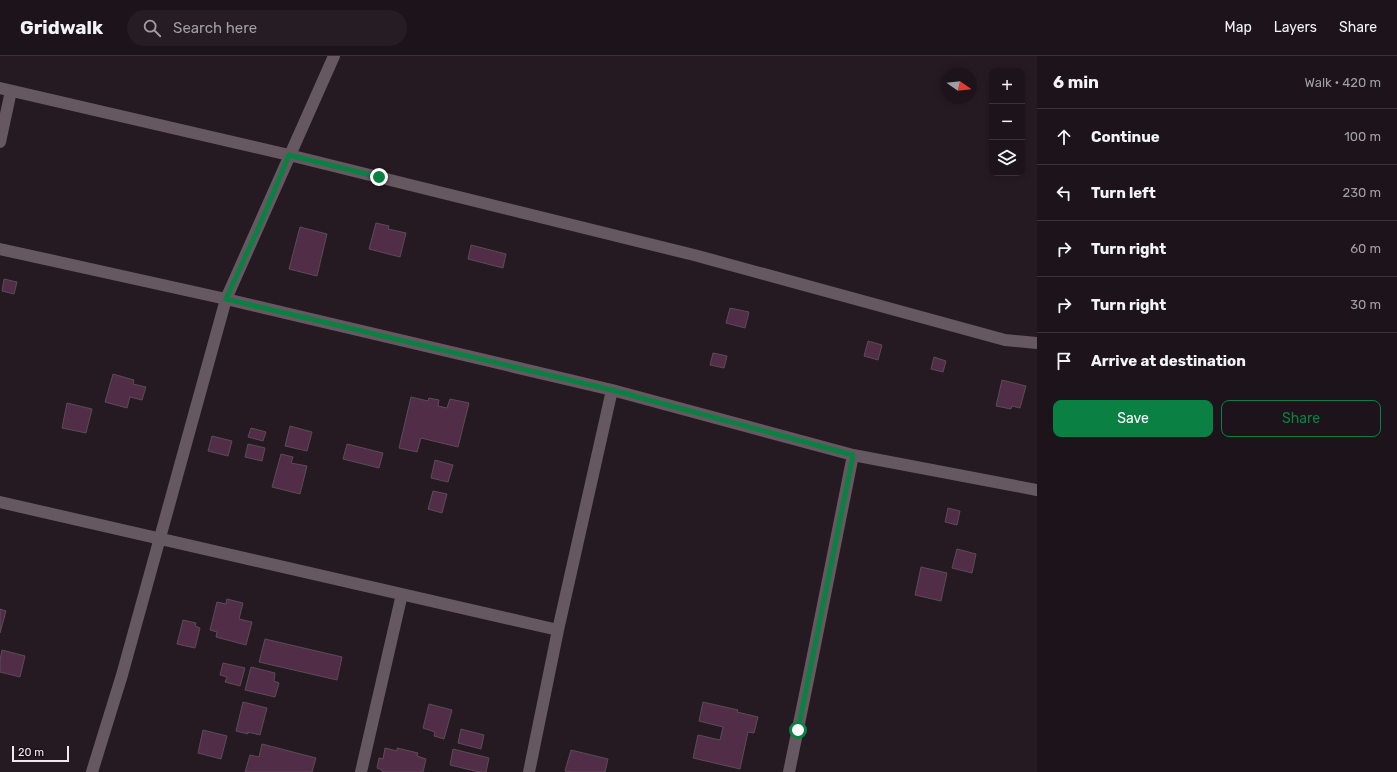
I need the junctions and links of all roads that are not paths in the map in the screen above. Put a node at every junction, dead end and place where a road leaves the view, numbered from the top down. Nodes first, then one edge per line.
1 (334, 56) edge
2 (6, 89) edge
3 (0, 142) edge
4 (289, 155) junction
5 (0, 249) edge
6 (226, 299) junction
7 (1037, 344) edge
8 (612, 390) junction
9 (853, 455) junction
10 (1037, 490) edge
11 (0, 502) edge
12 (159, 538) junction
13 (402, 594) junction
14 (558, 630) junction
15 (92, 772) edge
16 (361, 772) edge
17 (529, 772) edge
18 (789, 772) edge

1 - 4 street
2 - 3 street
2 - 4 street
4 - 6 street
4 - 7 street
5 - 6 street
6 - 8 street
6 - 12 street
8 - 9 street
8 - 14 street
9 - 10 street
9 - 18 street
11 - 12 street
12 - 13 street
12 - 15 street
13 - 14 street
13 - 16 street
14 - 17 street

